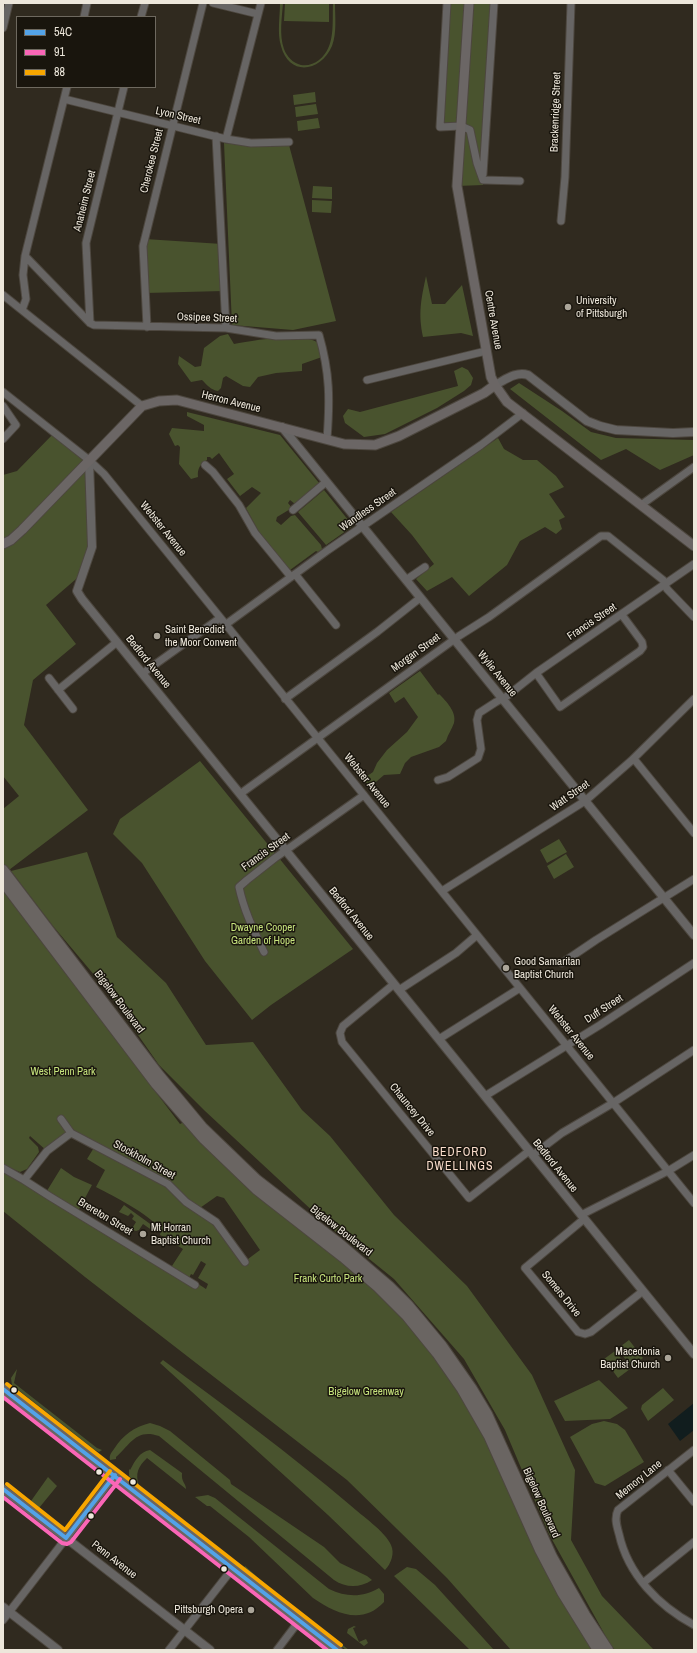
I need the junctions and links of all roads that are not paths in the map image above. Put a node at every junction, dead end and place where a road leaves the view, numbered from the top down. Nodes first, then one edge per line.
1 (9, 3) edge
2 (88, 3) edge
3 (145, 3) edge
4 (203, 3) edge
5 (213, 3) edge
6 (262, 3) edge
7 (448, 3) edge
8 (469, 3) edge
9 (494, 3) edge
10 (571, 3) edge
11 (258, 14) junction
12 (84, 16) edge
13 (142, 16) edge
14 (3, 28) edge
15 (67, 88) edge
16 (124, 88) edge
17 (64, 99) junction
18 (118, 113) junction
19 (172, 126) junction
20 (461, 126) junction
21 (216, 136) junction
22 (226, 139) junction
23 (289, 142) dead end
24 (483, 180) junction
25 (520, 181) dead end
26 (561, 221) dead end
27 (25, 256) junction
28 (3, 295) edge
29 (22, 310) junction
30 (92, 324) junction
31 (146, 327) junction
32 (226, 328) junction
33 (486, 351) junction
34 (367, 380) dead end
35 (495, 385) junction
36 (3, 392) edge
37 (3, 406) edge
38 (142, 406) junction
39 (523, 413) junction
40 (282, 427) junction
41 (694, 432) edge
42 (3, 439) edge
43 (327, 439) junction
44 (89, 460) junction
45 (205, 465) dead end
46 (694, 467) edge
47 (326, 482) junction
48 (641, 505) junction
49 (293, 510) dead end
50 (363, 527) junction
51 (3, 544) edge
52 (694, 546) edge
53 (694, 564) edge
54 (425, 567) dead end
55 (293, 576) junction
56 (406, 580) junction
57 (665, 585) junction
58 (420, 598) junction
59 (622, 615) junction
60 (694, 617) edge
61 (220, 618) junction
62 (225, 625) junction
63 (336, 625) dead end
64 (454, 640) junction
65 (117, 642) junction
66 (143, 673) junction
67 (536, 674) junction
68 (49, 678) dead end
69 (58, 690) junction
70 (285, 698) junction
71 (502, 698) junction
72 (694, 699) edge
73 (73, 709) dead end
74 (317, 738) junction
75 (634, 759) junction
76 (438, 780) dead end
77 (240, 794) junction
78 (364, 795) junction
79 (585, 801) junction
80 (694, 833) edge
81 (286, 851) junction
82 (3, 870) edge
83 (694, 879) edge
84 (3, 882) edge
85 (442, 891) junction
86 (664, 898) junction
87 (477, 935) junction
88 (694, 935) edge
89 (264, 952) dead end
90 (562, 963) dead end
91 (694, 963) edge
92 (396, 987) junction
93 (520, 988) junction
94 (439, 1039) junction
95 (567, 1046) junction
96 (694, 1050) edge
97 (485, 1096) junction
98 (613, 1102) junction
99 (61, 1119) dead end
100 (71, 1134) junction
101 (531, 1153) junction
102 (694, 1155) edge
103 (3, 1168) edge
104 (668, 1170) junction
105 (24, 1180) junction
106 (694, 1203) edge
107 (583, 1217) junction
108 (244, 1262) dead end
109 (195, 1285) dead end
110 (643, 1291) junction
111 (694, 1354) edge
112 (3, 1389) edge
113 (694, 1450) edge
114 (668, 1470) junction
115 (115, 1475) junction
116 (3, 1489) edge
117 (694, 1502) edge
118 (66, 1538) junction
119 (694, 1542) edge
120 (233, 1568) junction
121 (643, 1583) junction
122 (6, 1609) edge
123 (3, 1620) edge
124 (299, 1621) junction
125 (694, 1625) edge
126 (184, 1630) junction
127 (58, 1650) edge
128 (169, 1650) edge
129 (210, 1650) edge
130 (276, 1650) edge
131 (337, 1650) edge
132 (598, 1650) edge
133 (608, 1650) edge

1 - 14 street
2 - 12 street
3 - 13 street
4 - 19 street, Cherokee Street
5 - 11 street
6 - 11 street
7 - 20 street
8 - 20 main road, Centre Avenue
9 - 24 street
10 - 26 street, Brackenridge Street
11 - 22 street
15 - 17 street
16 - 18 street, Anaheim Street
17 - 18 street, Lyon Street
17 - 27 street
18 - 19 street, Lyon Street
18 - 30 street, Anaheim Street
19 - 21 street, Lyon Street
19 - 31 street, Cherokee Street
20 - 24 street
20 - 33 main road, Centre Avenue
21 - 22 street, Lyon Street
21 - 32 street
22 - 23 street, Lyon Street
24 - 25 street
27 - 29 street
27 - 30 street
28 - 29 street
29 - 38 street
30 - 31 street, Ossipee Street
31 - 32 street, Ossipee Street
32 - 43 street, Ossipee Street
33 - 34 street
33 - 35 main road, Centre Avenue
35 - 39 main road, Centre Avenue
35 - 41 street
35 - 43 main road, Herron Avenue
36 - 44 street, Webster Avenue
37 - 42 street
38 - 40 main road, Herron Avenue
38 - 44 main road
39 - 48 main road, Centre Avenue
39 - 50 street, Wandless Street
40 - 43 main road, Herron Avenue
40 - 47 street, Wylie Avenue
44 - 51 main road
44 - 61 street, Webster Avenue
44 - 65 street, Bedford Avenue
45 - 55 street
46 - 48 street
47 - 49 street
47 - 50 street, Wylie Avenue
48 - 52 main road, Centre Avenue
50 - 55 street, Wandless Street
50 - 56 street, Wylie Avenue
53 - 57 street, Francis Street
54 - 56 street
55 - 62 street, Wandless Street
55 - 63 street
56 - 58 street, Wylie Avenue
57 - 59 street, Francis Street
57 - 60 street
57 - 64 street, Morgan Street
58 - 64 street, Wylie Avenue
58 - 70 street
59 - 67 street, Francis Street
59 - 67 street
61 - 62 street, Webster Avenue
61 - 66 street
62 - 70 street, Webster Avenue
64 - 71 street, Wylie Avenue
64 - 74 street, Morgan Street
65 - 66 street, Bedford Avenue
65 - 69 street
66 - 77 street, Bedford Avenue
67 - 71 street, Francis Street
68 - 69 street
69 - 73 street
70 - 74 street, Webster Avenue
71 - 76 street, Francis Street
71 - 79 street, Wylie Avenue
72 - 75 street, Watt Street
74 - 77 street, Morgan Street
74 - 78 street, Webster Avenue
75 - 79 street, Watt Street
75 - 80 street
77 - 81 street, Bedford Avenue
78 - 81 street, Francis Street
78 - 85 street, Webster Avenue
79 - 85 street, Watt Street
79 - 86 street, Wylie Avenue
81 - 89 street, Francis Street
81 - 92 street, Bedford Avenue
82 - 133 main road, Bigelow Boulevard
83 - 86 street
84 - 132 main road, Bigelow Boulevard
85 - 87 street, Webster Avenue
86 - 88 street, Wylie Avenue
86 - 90 street
87 - 92 street
87 - 93 street, Webster Avenue
91 - 95 street, Duff Street
92 - 94 street, Bedford Avenue
92 - 101 street, Chauncey Drive
93 - 94 street
93 - 95 street, Webster Avenue
94 - 97 street, Bedford Avenue
95 - 97 street, Duff Street
95 - 98 street, Webster Avenue
96 - 98 street
97 - 101 street, Bedford Avenue
98 - 101 street
98 - 104 street, Webster Avenue
99 - 100 street, Stockholm Street
100 - 105 street
100 - 108 street, Stockholm Street
101 - 107 street, Bedford Avenue
102 - 104 street
103 - 105 street, Brereton Street
104 - 106 street, Webster Avenue
104 - 107 street
105 - 109 street, Brereton Street
107 - 110 street, Bedford Avenue
107 - 110 street, Somers Drive
110 - 111 street, Bedford Avenue
112 - 115 main road
113 - 114 street, Memory Lane
114 - 117 street
114 - 121 street, Memory Lane
115 - 118 street
115 - 120 main road
116 - 118 street, Penn Avenue
118 - 122 street
118 - 126 street, Penn Avenue
119 - 121 street
120 - 124 main road
120 - 126 street
121 - 125 street, Memory Lane
122 - 123 street
122 - 127 street
124 - 130 street
124 - 131 main road
126 - 128 street
126 - 129 street, Penn Avenue

